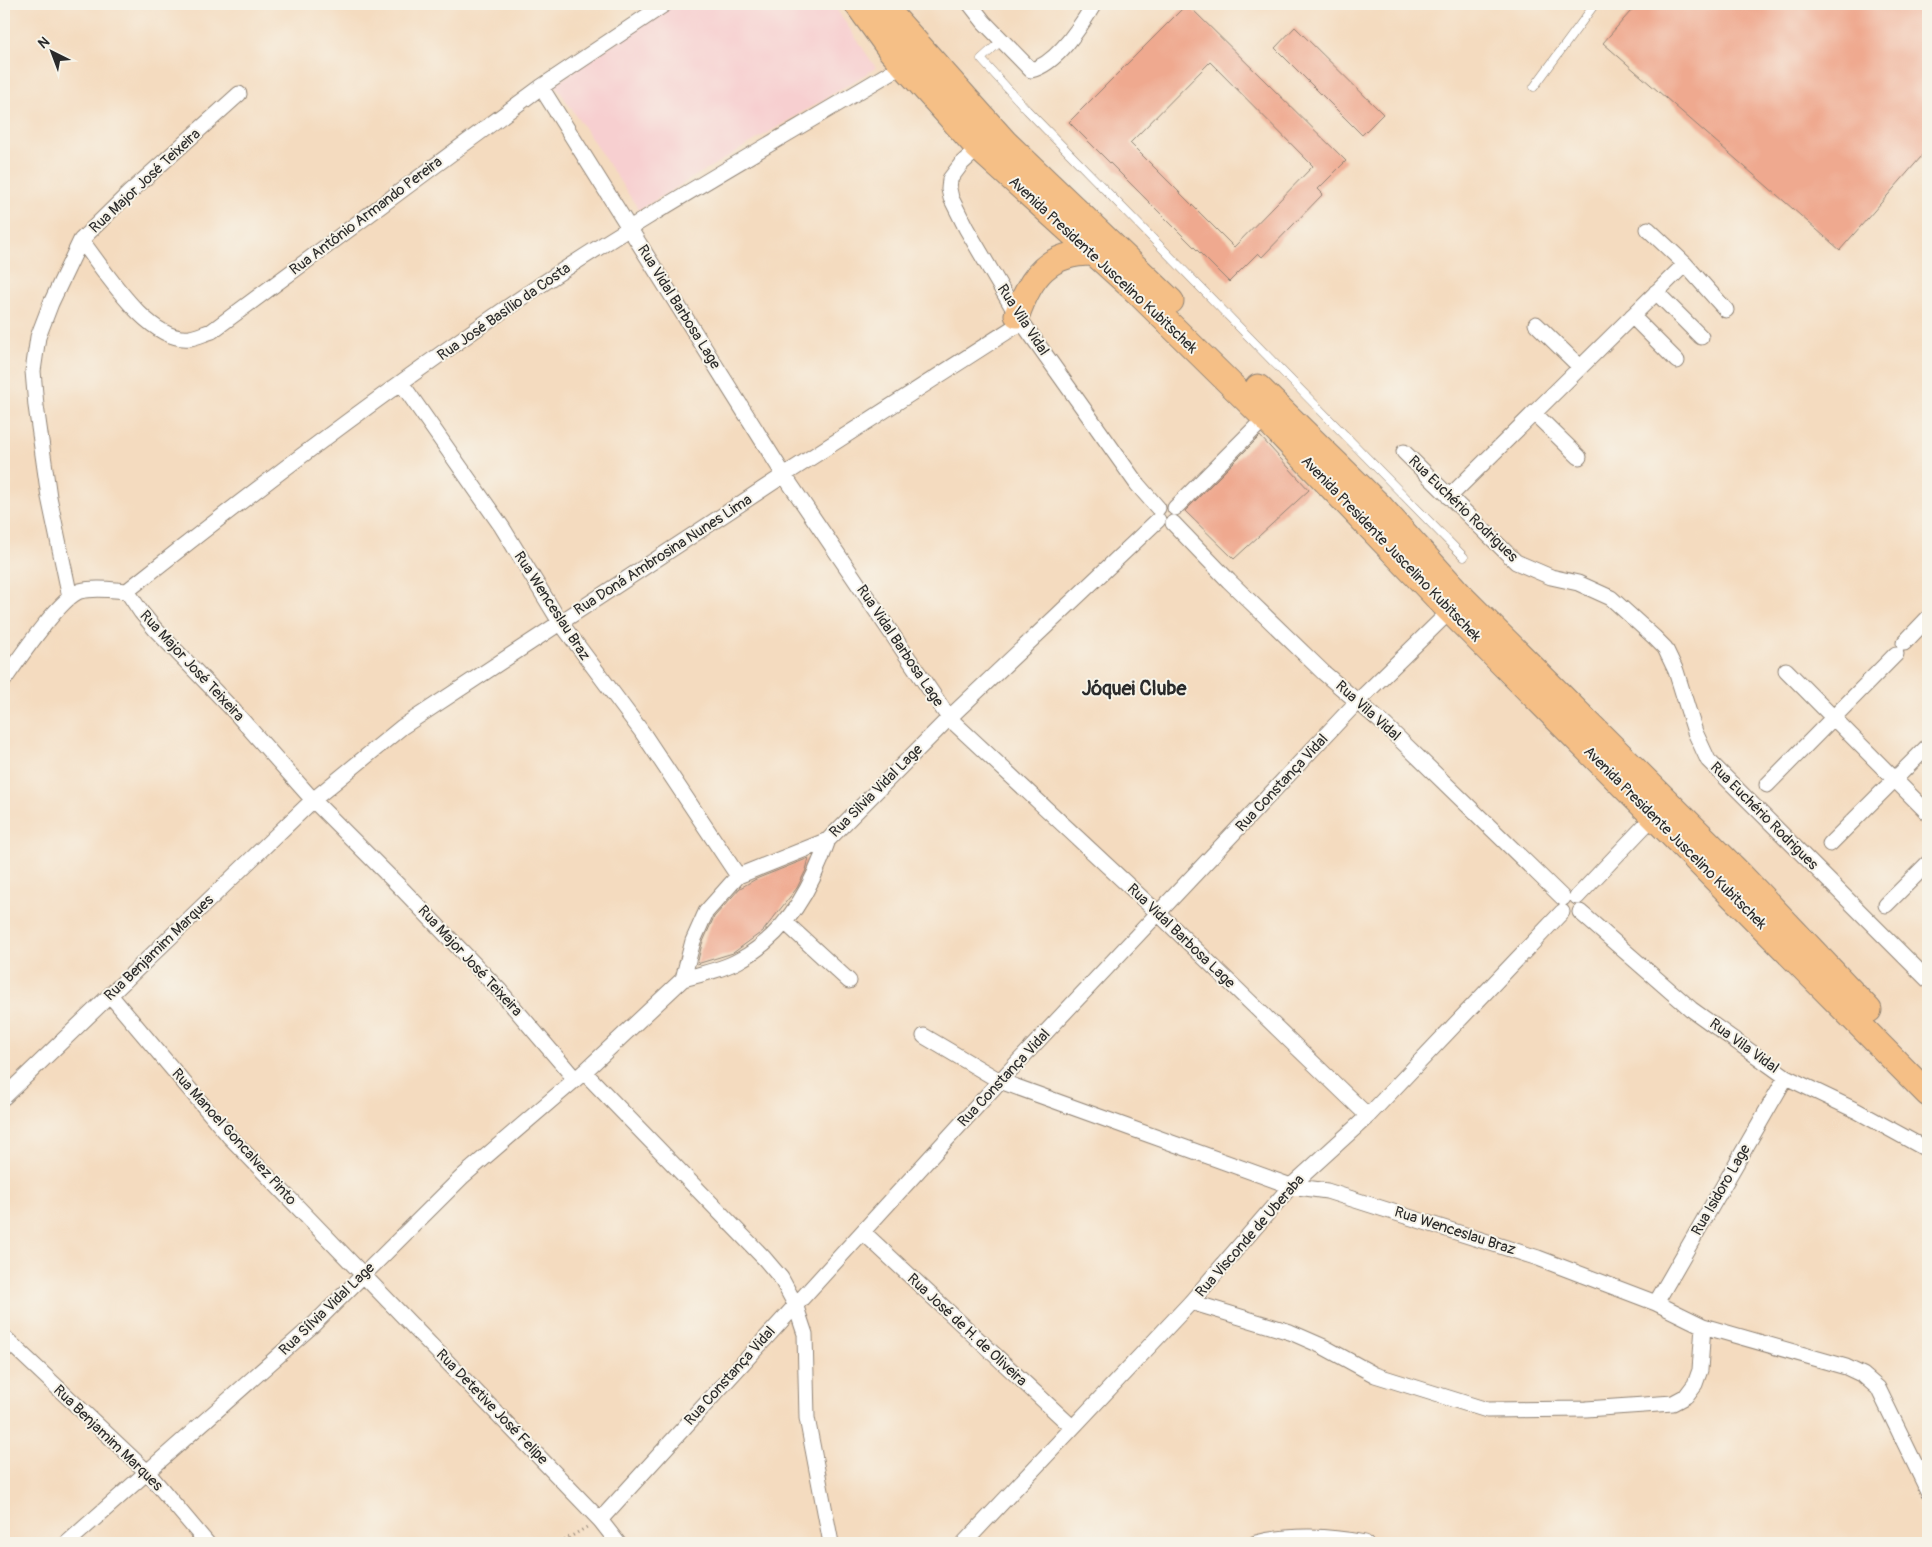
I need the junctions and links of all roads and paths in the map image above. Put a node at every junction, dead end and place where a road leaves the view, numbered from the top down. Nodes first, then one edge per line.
1 (665, 4) edge
2 (857, 4) edge
3 (882, 4) edge
4 (970, 4) edge
5 (1094, 4) edge
6 (1595, 4) edge
7 (1001, 41) junction
8 (904, 65) junction
9 (541, 87) junction
10 (1534, 87) dead end
11 (239, 94) dead end
12 (981, 115) junction
13 (1004, 142) junction
14 (977, 147) junction
15 (630, 228) junction
16 (1648, 229) dead end
17 (82, 240) junction
18 (1092, 253) junction
19 (1685, 264) junction
20 (1656, 292) junction
21 (1726, 310) dead end
22 (1632, 316) junction
23 (1020, 319) junction
24 (1536, 324) dead end
25 (1701, 337) dead end
26 (1677, 361) dead end
27 (1580, 367) junction
28 (402, 384) junction
29 (1534, 413) junction
30 (1265, 418) junction
31 (1404, 452) dead end
32 (1579, 457) dead end
33 (784, 475) junction
34 (1449, 497) junction
35 (1166, 515) junction
36 (1464, 557) dead end
37 (127, 591) junction
38 (70, 597) junction
39 (1450, 611) junction
40 (1928, 618) edge
41 (560, 622) junction
42 (1786, 670) dead end
43 (4, 680) edge
44 (1357, 702) junction
45 (950, 718) junction
46 (1835, 718) junction
47 (1928, 746) edge
48 (1895, 780) junction
49 (1767, 785) dead end
50 (313, 800) junction
51 (1928, 812) edge
52 (1653, 817) junction
53 (828, 840) junction
54 (1830, 844) dead end
55 (1928, 863) edge
56 (738, 876) junction
57 (1567, 902) junction
58 (1886, 905) dead end
59 (1159, 914) junction
60 (786, 924) junction
61 (682, 979) junction
62 (1928, 980) edge
63 (849, 981) dead end
64 (110, 995) junction
65 (924, 1036) dead end
66 (1928, 1073) edge
67 (579, 1076) junction
68 (1786, 1077) junction
69 (1000, 1081) junction
70 (1928, 1094) edge
71 (4, 1096) edge
72 (1368, 1116) junction
73 (1928, 1150) edge
74 (1291, 1186) junction
75 (863, 1232) junction
76 (362, 1276) junction
77 (1191, 1302) junction
78 (1656, 1303) junction
79 (795, 1304) junction
80 (1703, 1326) junction
81 (4, 1337) edge
82 (1072, 1427) junction
83 (148, 1473) junction
84 (1928, 1491) edge
85 (600, 1520) junction
86 (67, 1543) edge
87 (207, 1543) edge
88 (560, 1543) edge
89 (618, 1543) edge
90 (831, 1543) edge
91 (964, 1543) edge
92 (1256, 1543) edge
93 (1365, 1543) edge

1 - 9 street, Rua Antônio Armando Pereira
2 - 8 highway, Avenida Presidente Juscelino Kubitschek
3 - 12 highway, Avenida Presidente Juscelino Kubitschek
4 - 7 street
5 - 7 street
6 - 10 lane
7 - 36 lane
8 - 14 highway, Avenida Presidente Juscelino Kubitschek
8 - 15 street, Rua José Basílio da Costa
9 - 15 street, Rua Vidal Barbosa Lage
9 - 17 street, Rua Antônio Armando Pereira
11 - 17 street, Rua Major José Teixeira
12 - 13 highway, Avenida Presidente Juscelino Kubitschek
12 - 14 highway
13 - 14 street
13 - 66 highway, Avenida Presidente Juscelino Kubitschek
14 - 18 highway, Avenida Presidente Juscelino Kubitschek
14 - 23 street, Rua Vila Vidal
15 - 28 street, Rua José Basílio da Costa
15 - 33 street, Rua Vidal Barbosa Lage
16 - 19 street
17 - 38 street, Rua Major José Teixeira
18 - 23 highway
18 - 30 highway, Avenida Presidente Juscelino Kubitschek
19 - 20 street
19 - 21 street
20 - 22 street
20 - 25 street
22 - 26 street
22 - 27 street
23 - 33 street, Rua Doná Ambrosina Nunes Lima
23 - 35 street, Rua Vila Vidal
24 - 27 street
27 - 29 street
28 - 37 street, Rua José Basílio da Costa
28 - 41 street, Rua Wenceslau Braz
29 - 32 street
29 - 34 street
30 - 35 street, Rua Silvia Vidal Lage
30 - 39 highway, Avenida Presidente Juscelino Kubitschek
31 - 34 street, Rua Euchério Rodrigues
33 - 41 street, Rua Doná Ambrosina Nunes Lima
33 - 45 street, Rua Vidal Barbosa Lage
34 - 62 street, Rua Euchério Rodrigues
35 - 44 street, Rua Vila Vidal
35 - 45 street, Rua Silvia Vidal Lage
37 - 38 street
37 - 50 street, Rua Major José Teixeira
38 - 43 street
39 - 44 street, Rua Constança Vidal
39 - 52 highway, Avenida Presidente Juscelino Kubitschek
40 - 46 street
41 - 50 street, Rua Doná Ambrosina Nunes Lima
41 - 56 street, Rua Wenceslau Braz
42 - 46 street
44 - 57 street, Rua Vila Vidal
44 - 59 street, Rua Constança Vidal
45 - 53 street, Rua Silvia Vidal Lage
45 - 59 street, Rua Vidal Barbosa Lage
46 - 48 street
46 - 49 street
47 - 48 street
48 - 51 street
48 - 54 street
50 - 64 street, Rua Benjamim Marques
50 - 67 street, Rua Major José Teixeira
52 - 57 street, Rua Visconde de Uberaba
52 - 70 highway, Avenida Presidente Juscelino Kubitschek
53 - 56 street, Rua Silvia Vidal Lage
53 - 60 street
55 - 58 street
56 - 61 street, Rua Silvia Vidal Lage
57 - 68 street, Rua Vila Vidal
57 - 72 street, Rua Visconde de Uberaba
59 - 69 street, Rua Constança Vidal
59 - 72 street, Rua Vidal Barbosa Lage
60 - 61 street
60 - 63 street
61 - 67 street
64 - 71 street, Rua Benjamim Marques
64 - 76 street, Rua Manoel Goncalvez Pinto
65 - 69 street, Rua Wenceslau Braz
67 - 76 street, Rua Sílvia Vidal Lage
67 - 79 street, Rua Major José Teixeira
68 - 73 street, Rua Vila Vidal
68 - 78 street, Rua Isidoro Lage
69 - 74 street, Rua Wenceslau Braz
69 - 75 street, Rua Constança Vidal
72 - 74 street, Rua Visconde de Uberaba
74 - 77 street, Rua Visconde de Uberaba
74 - 78 street, Rua Wenceslau Braz
75 - 79 street, Rua Constança Vidal
75 - 82 street, Rua José de H. de Oliveira
76 - 83 street, Rua Sílvia Vidal Lage
76 - 85 street, Rua Detetive José Felipe
77 - 80 street
77 - 82 street, Rua Visconde de Uberaba
78 - 80 street, Rua Wenceslau Braz
79 - 85 street, Rua Constança Vidal
79 - 90 street, Rua Major José Teixeira
80 - 84 street, Rua Wenceslau Braz
81 - 83 street, Rua Benjamim Marques
82 - 91 street, Rua Visconde de Uberaba
83 - 86 street, Rua Sílvia Vidal Lage
83 - 87 street, Rua Benjamim Marques
85 - 88 path
85 - 89 street, Rua Detetive José Felipe
92 - 93 street

